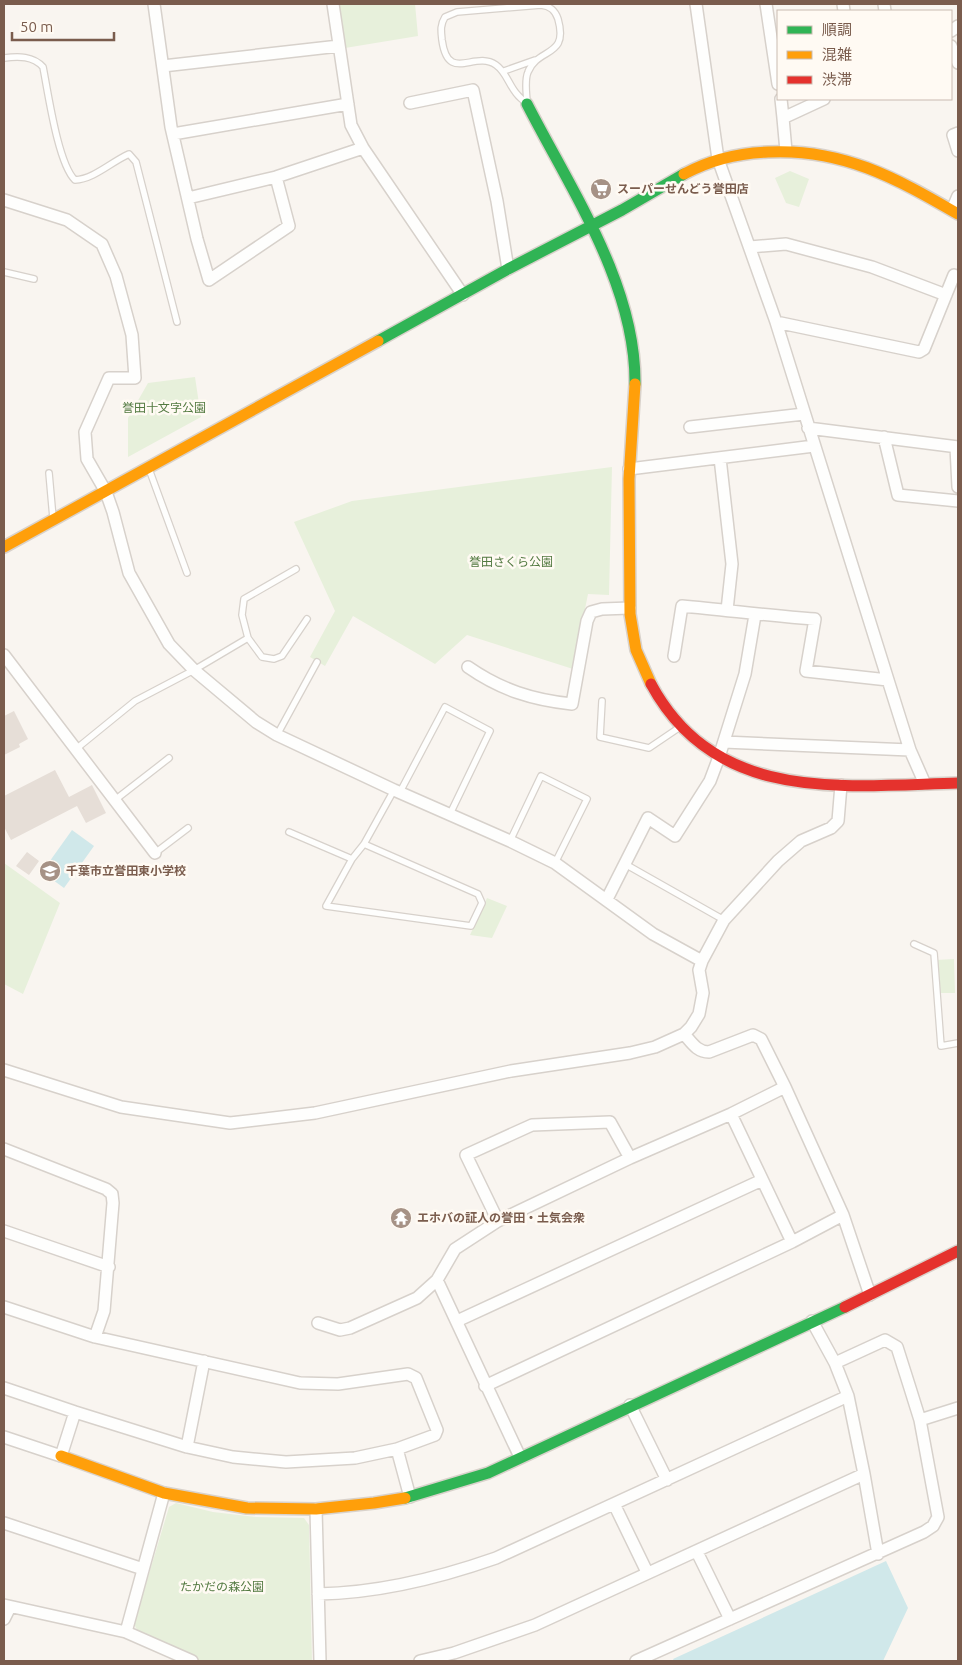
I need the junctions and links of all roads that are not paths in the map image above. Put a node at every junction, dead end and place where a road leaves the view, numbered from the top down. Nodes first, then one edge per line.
1 (154, 4) edge
2 (332, 4) edge
3 (696, 4) edge
4 (766, 4) edge
5 (339, 46) junction
6 (952, 48) edge
7 (4, 58) edge
8 (538, 59) junction
9 (958, 63) edge
10 (163, 66) junction
11 (504, 71) junction
12 (777, 77) edge
13 (780, 100) edge
14 (822, 100) edge
15 (410, 103) dead end
16 (348, 104) junction
17 (527, 104) junction
18 (784, 118) junction
19 (958, 133) edge
20 (173, 134) junction
21 (363, 148) junction
22 (786, 151) junction
23 (958, 151) edge
24 (718, 159) junction
25 (276, 177) junction
26 (958, 196) edge
27 (188, 198) junction
28 (4, 200) edge
29 (955, 212) edge
30 (591, 227) junction
31 (750, 247) junction
32 (508, 270) junction
33 (4, 272) edge
34 (954, 275) dead end
35 (34, 279) dead end
36 (463, 294) junction
37 (946, 295) junction
38 (177, 322) dead end
39 (776, 322) junction
40 (804, 414) junction
41 (690, 426) dead end
42 (808, 428) junction
43 (884, 437) junction
44 (814, 446) junction
45 (957, 447) edge
46 (720, 458) junction
47 (149, 468) junction
48 (629, 469) junction
49 (49, 473) dead end
50 (958, 486) edge
51 (106, 492) junction
52 (958, 500) edge
53 (54, 521) junction
54 (4, 547) edge
55 (296, 569) dead end
56 (187, 572) dead end
57 (630, 608) junction
58 (727, 610) junction
59 (755, 615) junction
60 (307, 619) dead end
61 (248, 638) junction
62 (4, 655) edge
63 (674, 656) dead end
64 (317, 662) dead end
65 (468, 667) dead end
66 (194, 670) junction
67 (888, 680) junction
68 (602, 702) dead end
69 (682, 726) junction
70 (277, 735) junction
71 (724, 742) junction
72 (76, 749) junction
73 (910, 750) junction
74 (719, 757) junction
75 (169, 758) dead end
76 (958, 783) edge
77 (925, 784) junction
78 (841, 785) junction
79 (397, 791) junction
80 (115, 800) junction
81 (450, 814) junction
82 (188, 828) dead end
83 (289, 832) dead end
84 (510, 841) junction
85 (364, 844) junction
86 (155, 853) joint
87 (352, 859) junction
88 (555, 862) junction
89 (625, 864) junction
90 (606, 899) junction
91 (724, 920) junction
92 (914, 944) dead end
93 (702, 960) junction
94 (684, 1034) junction
95 (958, 1043) edge
96 (4, 1070) edge
97 (785, 1087) junction
98 (731, 1114) junction
99 (4, 1149) edge
100 (630, 1158) junction
101 (762, 1180) junction
102 (843, 1215) junction
103 (498, 1221) junction
104 (4, 1231) edge
105 (792, 1242) junction
106 (958, 1251) edge
107 (109, 1267) junction
108 (437, 1280) junction
109 (870, 1295) junction
110 (4, 1307) edge
111 (457, 1321) junction
112 (812, 1322) junction
113 (318, 1323) dead end
114 (95, 1337) junction
115 (204, 1361) junction
116 (835, 1363) junction
117 (485, 1386) junction
118 (4, 1388) edge
119 (848, 1396) junction
120 (630, 1405) junction
121 (958, 1408) edge
122 (75, 1412) junction
123 (920, 1420) junction
124 (4, 1438) edge
125 (187, 1447) junction
126 (397, 1449) junction
127 (60, 1456) junction
128 (520, 1457) junction
129 (864, 1474) junction
130 (667, 1480) junction
131 (164, 1493) junction
132 (410, 1497) junction
133 (614, 1504) junction
134 (316, 1509) junction
135 (4, 1523) edge
136 (697, 1552) junction
137 (878, 1554) junction
138 (143, 1569) junction
139 (647, 1572) junction
140 (318, 1594) junction
141 (7, 1606) edge
142 (4, 1619) edge
143 (730, 1619) junction
144 (126, 1632) junction
145 (652, 1658) edge
146 (192, 1661) edge
147 (320, 1661) edge
148 (420, 1661) edge
149 (636, 1661) edge

1 - 10 street
2 - 5 street
3 - 24 street
4 - 12 street
5 - 10 street
5 - 16 street
6 - 9 street
7 - 38 lane
8 - 11 lane
8 - 11 lane
8 - 17 lane
10 - 20 street
11 - 17 lane
13 - 18 street
14 - 18 street
15 - 32 street
16 - 20 street
16 - 21 street
17 - 30 street
18 - 22 street
19 - 23 street
20 - 27 street
21 - 25 street
21 - 36 street
22 - 24 street
22 - 29 street
24 - 30 street
24 - 31 street
25 - 27 street
25 - 27 street
26 - 29 street
28 - 51 street
30 - 32 street
30 - 48 street
31 - 37 street
31 - 39 street
32 - 36 street
33 - 35 lane
34 - 37 street
36 - 47 street
37 - 39 street
39 - 40 street
40 - 41 street
40 - 42 street
42 - 43 street
42 - 44 street
43 - 45 street
43 - 52 street
44 - 46 street
44 - 67 street
45 - 50 street
46 - 48 street
46 - 58 street
47 - 51 street
47 - 56 lane
48 - 57 street
49 - 53 lane
51 - 53 street
51 - 66 street
53 - 54 street
55 - 61 lane
57 - 65 street
57 - 69 street
58 - 59 street
58 - 63 street
59 - 67 street
59 - 71 street
60 - 61 lane
61 - 66 lane
62 - 72 street
64 - 70 lane
66 - 70 street
66 - 72 lane
67 - 73 street
68 - 69 lane
69 - 74 street
70 - 79 street
71 - 73 street
71 - 74 street
72 - 80 street
73 - 77 street
74 - 78 street
74 - 89 street
75 - 80 lane
76 - 77 street
77 - 78 street
78 - 91 street
79 - 81 street
79 - 81 lane
79 - 85 lane
80 - 86 street
81 - 84 street
82 - 86 lane
83 - 87 lane
84 - 88 street
84 - 88 lane
85 - 87 lane
85 - 87 lane
88 - 90 street
89 - 90 street
89 - 91 lane
90 - 93 street
91 - 93 street
92 - 95 lane
93 - 94 street
94 - 96 street
94 - 97 street
97 - 98 street
97 - 102 street
98 - 100 street
98 - 101 street
99 - 107 street
100 - 103 street
100 - 103 street
101 - 105 street
101 - 111 street
102 - 105 street
102 - 109 street
103 - 108 street
104 - 107 street
105 - 117 street
106 - 109 street
107 - 114 street
108 - 111 street
108 - 113 street
109 - 112 street
110 - 114 street
111 - 117 street
112 - 116 street
112 - 120 street
114 - 115 street
115 - 125 street
115 - 126 street
116 - 119 street
116 - 123 street
117 - 128 street
118 - 122 street
119 - 129 street
119 - 130 street
120 - 128 street
120 - 130 street
121 - 123 street
122 - 125 street
122 - 127 street
123 - 137 street
124 - 127 street
125 - 126 street
126 - 132 street
127 - 131 street
128 - 132 street
129 - 136 street
129 - 137 street
130 - 133 street
131 - 134 street
131 - 138 street
132 - 134 street
133 - 139 street
133 - 140 street
134 - 140 street
135 - 138 street
136 - 139 street
136 - 143 street
137 - 143 street
138 - 144 street
139 - 148 street
140 - 147 street
141 - 142 street
141 - 144 street
143 - 145 street
144 - 146 street
145 - 149 street

